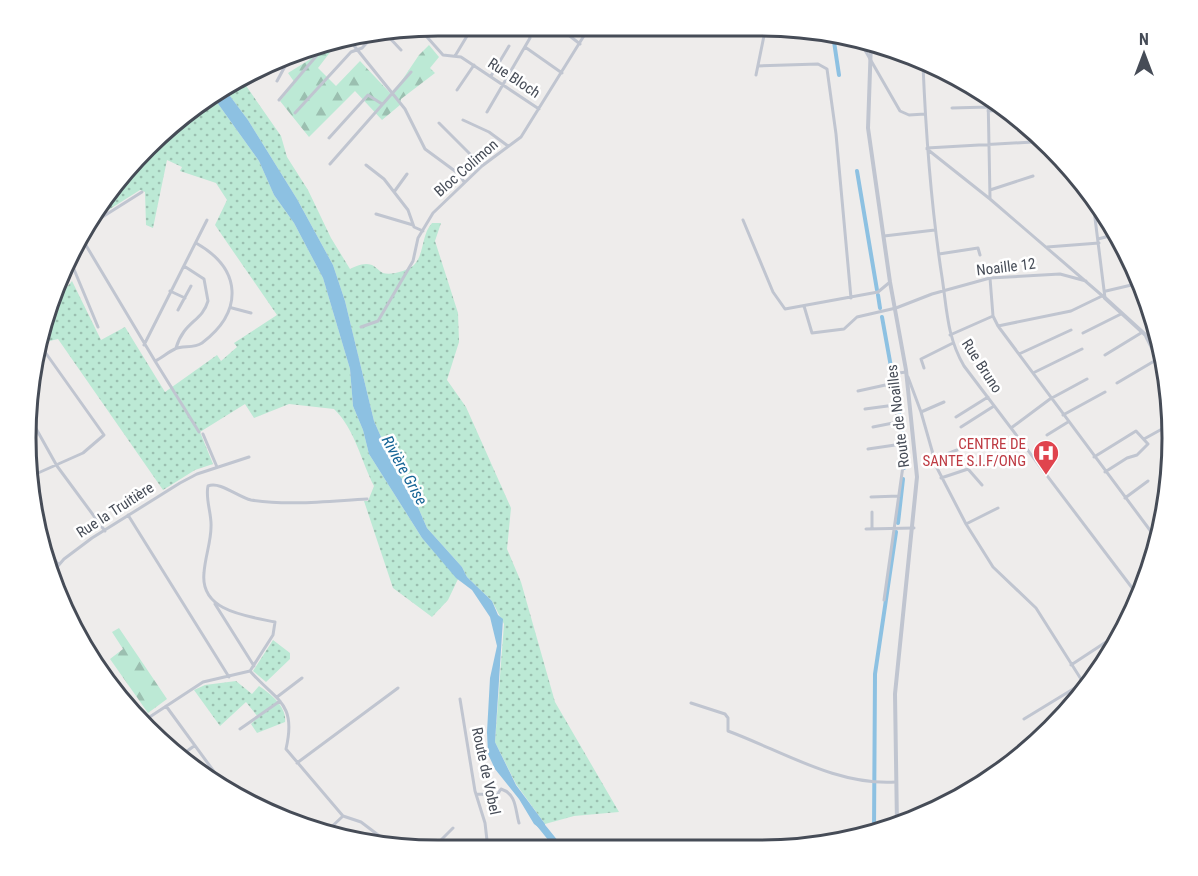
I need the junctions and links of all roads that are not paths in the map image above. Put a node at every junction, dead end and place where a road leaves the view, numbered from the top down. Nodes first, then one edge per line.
1 (427, 36) edge
2 (467, 36) edge
3 (530, 36) edge
4 (570, 36) edge
5 (584, 36) edge
6 (764, 36) edge
7 (390, 39) edge
8 (367, 43) edge
9 (580, 44) junction
10 (353, 46) edge
11 (509, 46) dead end
12 (525, 47) junction
13 (355, 50) junction
14 (400, 50) dead end
15 (864, 50) edge
16 (870, 52) edge
17 (317, 55) edge
18 (455, 56) junction
19 (870, 61) junction
20 (474, 65) junction
21 (758, 66) junction
22 (285, 67) edge
23 (411, 72) dead end
24 (925, 72) edge
25 (562, 73) junction
26 (756, 75) dead end
27 (491, 76) junction
28 (277, 81) dead end
29 (504, 85) junction
30 (457, 90) dead end
31 (393, 93) junction
32 (279, 100) dead end
33 (382, 104) junction
34 (952, 108) dead end
35 (540, 109) junction
36 (988, 109) joint
37 (487, 112) dead end
38 (295, 113) dead end
39 (925, 114) junction
40 (463, 120) dead end
41 (439, 123) dead end
42 (329, 138) dead end
43 (1032, 142) edge
44 (508, 147) junction
45 (989, 147) junction
46 (927, 149) junction
47 (330, 164) dead end
48 (366, 165) dead end
49 (482, 166) junction
50 (407, 174) dead end
51 (1033, 176) dead end
52 (465, 182) junction
53 (989, 190) junction
54 (142, 192) dead end
55 (394, 192) junction
56 (990, 199) junction
57 (376, 214) dead end
58 (103, 217) edge
59 (1096, 219) edge
60 (207, 220) dead end
61 (743, 220) dead end
62 (413, 225) junction
63 (935, 230) junction
64 (423, 231) junction
65 (884, 236) junction
66 (1108, 237) edge
67 (1099, 241) junction
68 (196, 243) junction
69 (86, 245) edge
70 (1045, 247) junction
71 (939, 254) junction
72 (980, 255) dead end
73 (183, 266) junction
74 (74, 268) edge
75 (990, 278) junction
76 (1086, 281) junction
77 (890, 282) junction
78 (1131, 285) edge
79 (191, 286) dead end
80 (170, 291) junction
81 (944, 291) junction
82 (1106, 291) junction
83 (1104, 297) junction
84 (184, 298) junction
85 (851, 298) junction
86 (804, 306) junction
87 (232, 308) junction
88 (896, 308) junction
89 (178, 310) dead end
90 (251, 313) dead end
91 (1121, 314) junction
92 (993, 316) junction
93 (998, 326) junction
94 (98, 327) dead end
95 (362, 327) dead end
96 (1071, 330) dead end
97 (1083, 333) dead end
98 (1141, 333) junction
99 (950, 335) junction
100 (1146, 337) junction
101 (1149, 339) edge
102 (953, 344) junction
103 (144, 345) junction
104 (176, 348) junction
105 (1082, 349) dead end
106 (1152, 350) edge
107 (46, 353) edge
108 (1019, 354) junction
109 (1105, 355) dead end
110 (155, 361) junction
111 (1154, 361) edge
112 (924, 368) dead end
113 (906, 371) junction
114 (1033, 374) junction
115 (1087, 378) dead end
116 (1117, 383) dead end
117 (890, 384) junction
118 (858, 391) dead end
119 (1106, 392) dead end
120 (988, 397) junction
121 (1050, 399) junction
122 (944, 402) dead end
123 (895, 405) junction
124 (994, 406) junction
125 (865, 409) dead end
126 (921, 412) junction
127 (1063, 415) junction
128 (956, 417) dead end
129 (898, 422) junction
130 (1068, 422) junction
131 (873, 427) dead end
132 (961, 427) dead end
133 (1011, 428) junction
134 (36, 429) edge
135 (1162, 429) edge
136 (1047, 435) dead end
137 (1144, 438) junction
138 (902, 444) junction
139 (868, 449) dead end
140 (957, 450) dead end
141 (249, 457) dead end
142 (1094, 457) junction
143 (934, 459) junction
144 (57, 466) junction
145 (217, 468) junction
146 (1105, 472) junction
147 (38, 474) edge
148 (941, 478) junction
149 (1148, 481) dead end
150 (982, 485) dead end
151 (899, 496) junction
152 (871, 497) dead end
153 (1125, 498) junction
154 (367, 499) dead end
155 (998, 508) dead end
156 (872, 512) dead end
157 (128, 515) junction
158 (966, 524) junction
159 (872, 528) junction
160 (894, 528) junction
161 (914, 528) junction
162 (866, 529) dead end
163 (105, 531) junction
164 (1150, 531) edge
165 (55, 561) edge
166 (58, 565) joint
167 (1132, 588) edge
168 (884, 600) dead end
169 (214, 602) junction
170 (1106, 642) dead end
171 (1071, 665) junction
172 (254, 666) junction
173 (250, 671) junction
174 (229, 677) junction
175 (302, 678) dead end
176 (1081, 680) edge
177 (398, 687) dead end
178 (1075, 688) edge
179 (277, 697) junction
180 (460, 699) dead end
181 (281, 701) junction
182 (691, 703) dead end
183 (166, 706) junction
184 (149, 717) edge
185 (1023, 719) dead end
186 (240, 729) dead end
187 (194, 746) junction
188 (187, 751) edge
189 (297, 763) junction
190 (213, 770) edge
191 (896, 782) junction
192 (476, 794) junction
193 (343, 816) junction
194 (897, 816) edge
195 (519, 823) dead end
196 (333, 826) edge
197 (453, 828) dead end
198 (379, 836) edge
199 (441, 840) edge
200 (487, 840) edge

1 - 18 street, Rue Bloch
2 - 18 street
3 - 12 street
4 - 9 street
5 - 9 street, Bloc Colimon
6 - 21 street
7 - 14 street
8 - 13 street
9 - 25 street, Bloc Colimon
10 - 13 street
11 - 27 street
12 - 25 street
12 - 29 street
13 - 31 street
13 - 38 street
15 - 19 street
16 - 19 street, Route de Noailles
17 - 32 street
18 - 20 street, Rue Bloch
19 - 39 street
19 - 65 street, Route de Noailles
20 - 27 street, Rue Bloch
20 - 30 street
21 - 26 street
21 - 85 street
22 - 28 street
23 - 31 street
24 - 39 street, Rue Bruno
25 - 35 street, Bloc Colimon
27 - 29 street, Rue Bloch
29 - 35 street, Rue Bloch
29 - 37 street
31 - 33 street
31 - 52 street
33 - 42 street
33 - 47 street
34 - 36 street
35 - 44 street, Bloc Colimon
36 - 45 street
39 - 46 street, Rue Bruno
40 - 44 street
41 - 49 street
43 - 45 street
44 - 49 street, Bloc Colimon
45 - 46 street
45 - 53 street
46 - 56 street
46 - 63 street, Rue Bruno
48 - 55 street
49 - 52 street, Bloc Colimon
50 - 55 street
51 - 53 street
52 - 64 street, Bloc Colimon
53 - 56 street
54 - 58 street
55 - 62 street
56 - 70 street
57 - 62 street
59 - 67 street
60 - 68 street
61 - 86 street
62 - 64 street
63 - 65 street
63 - 71 street, Rue Bruno
64 - 95 street, Bloc Colimon
65 - 77 street, Route de Noailles
66 - 67 street
67 - 70 street
67 - 82 street
68 - 73 street
68 - 87 street
69 - 103 street
70 - 76 street
71 - 72 street
71 - 81 street, Rue Bruno
73 - 80 street
73 - 104 street
74 - 94 street
75 - 76 street, Noaille 12
75 - 81 street, Noaille 12
75 - 92 street
76 - 83 street
77 - 85 street
77 - 88 street, Route de Noailles
78 - 82 street
79 - 84 street
80 - 84 street
80 - 103 street
81 - 88 street, Noaille 12
81 - 99 street, Rue Bruno
82 - 83 street
83 - 91 street
83 - 93 street
84 - 89 street
85 - 86 street
86 - 88 street, Noaille 12
87 - 90 street
87 - 104 street
88 - 113 street, Route de Noailles
91 - 97 street
91 - 98 street
92 - 93 street
92 - 99 street
93 - 108 street
96 - 108 street
98 - 100 street
98 - 109 street
99 - 102 street, Rue Bruno
100 - 101 street
100 - 106 street
102 - 112 street
102 - 120 street, Rue Bruno
103 - 110 street
104 - 110 street
105 - 114 street
107 - 144 street
108 - 114 street
110 - 145 street
111 - 116 street
113 - 117 street
113 - 126 street
113 - 161 street, Route de Noailles
114 - 121 street
115 - 121 street
117 - 118 street
117 - 123 street
119 - 127 street
120 - 124 street, Rue Bruno
120 - 128 street
121 - 127 street
121 - 133 street
122 - 126 street
123 - 125 street
123 - 129 street
124 - 132 street
124 - 133 street, Rue Bruno
126 - 143 street
127 - 130 street
129 - 131 street
129 - 138 street
130 - 136 street
130 - 142 street
133 - 167 street, Rue Bruno
134 - 144 street
135 - 137 street
137 - 142 street
137 - 146 street
138 - 139 street
138 - 151 street
140 - 143 street
141 - 145 street, Rue la Truitière
142 - 146 street
143 - 148 street
144 - 147 street
144 - 163 street
145 - 157 street, Rue la Truitière
146 - 153 street
148 - 150 street
148 - 158 street
149 - 153 street
151 - 152 street
151 - 160 street
153 - 164 street
154 - 169 street
155 - 158 street
156 - 159 street
157 - 163 street, Rue la Truitière
157 - 174 street
158 - 171 street
159 - 160 street
159 - 162 street
160 - 161 street
160 - 168 street
161 - 191 street, Route de Noailles
163 - 166 street, Rue la Truitière
165 - 166 street
169 - 172 street
169 - 172 street
170 - 171 street
171 - 176 street
172 - 173 street
173 - 174 street
173 - 179 street
174 - 183 street
175 - 179 street
177 - 189 street
178 - 185 street
179 - 181 street
180 - 192 street, Route de Vobel
181 - 186 street
181 - 189 street
182 - 191 street
183 - 184 street
183 - 187 street
187 - 188 street
187 - 190 street
189 - 193 street
191 - 194 street, Route de Noailles
192 - 195 street
192 - 200 street, Route de Vobel
193 - 196 street
193 - 198 street
197 - 199 street

